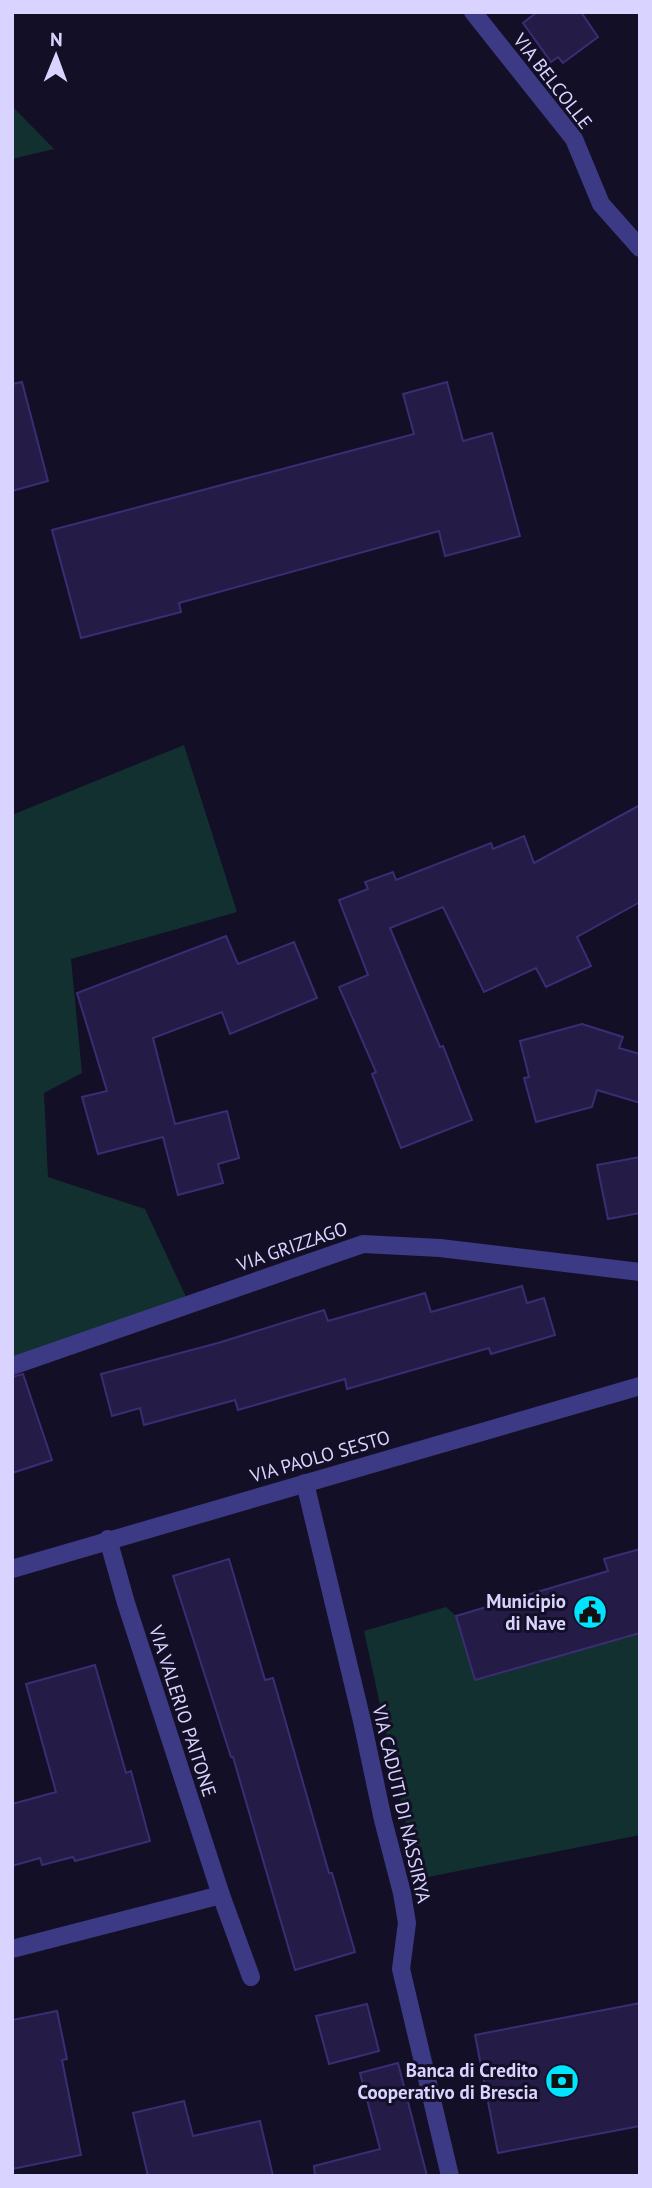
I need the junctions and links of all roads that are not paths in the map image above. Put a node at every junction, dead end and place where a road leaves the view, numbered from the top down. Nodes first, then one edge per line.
1 (473, 12) edge
2 (640, 248) edge
3 (640, 1272) edge
4 (12, 1366) edge
5 (640, 1386) edge
6 (305, 1483) junction
7 (108, 1539) junction
8 (12, 1569) edge
9 (221, 1895) junction
10 (12, 1949) edge
11 (251, 1977) dead end
12 (450, 2176) edge

1 - 2 street, VIA BELCOLLE
3 - 4 street, VIA GRIZZAGO
5 - 6 street, VIA PAOLO SESTO
6 - 7 street, VIA PAOLO SESTO
6 - 12 street, VIA CADUTI DI NASSIRYA
7 - 8 street, VIA PAOLO SESTO
7 - 9 street, VIA VALERIO PAITONE
9 - 10 street
9 - 11 street, VIA VALERIO PAITONE

